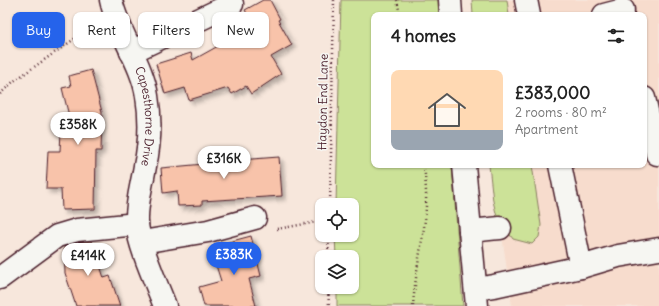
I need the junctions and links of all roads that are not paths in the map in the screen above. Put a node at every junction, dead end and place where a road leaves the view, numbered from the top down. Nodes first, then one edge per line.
1 (450, 0) edge
2 (526, 0) edge
3 (232, 4) dead end
4 (112, 5) edge
5 (451, 12) edge
6 (528, 12) edge
7 (131, 52) junction
8 (647, 111) edge
9 (657, 154) dead end
10 (464, 168) edge
11 (561, 168) edge
12 (254, 218) dead end
13 (500, 228) dead end
14 (470, 231) junction
15 (139, 233) junction
16 (659, 249) edge
17 (581, 267) junction
18 (0, 278) edge
19 (477, 297) edge
20 (165, 306) edge

1 - 5 street
2 - 6 street
3 - 7 street
4 - 7 street, Capesthorne Drive
7 - 15 street, Capesthorne Drive
8 - 9 street
10 - 14 street
11 - 17 street
12 - 15 street
13 - 14 street
14 - 19 street
15 - 18 street
15 - 20 street, Capesthorne Drive
16 - 17 street
17 - 19 street

